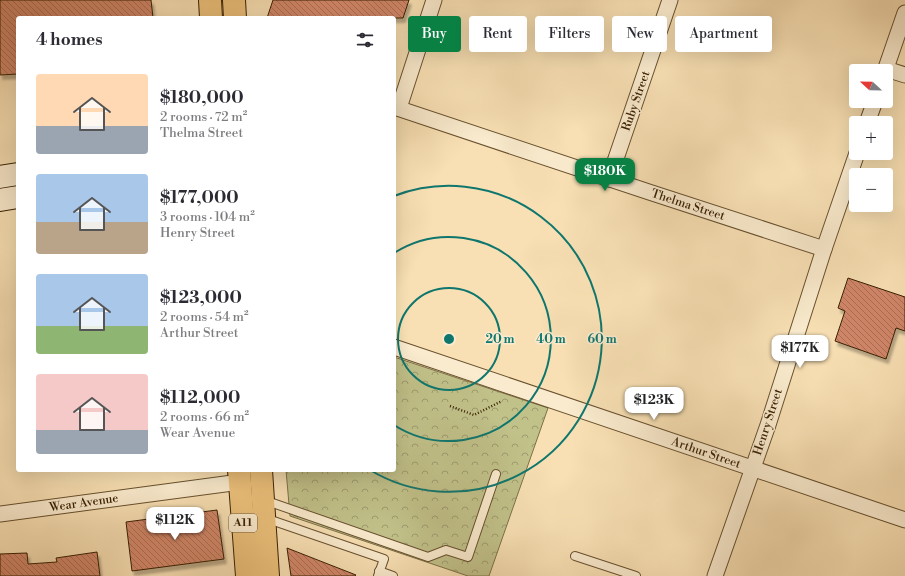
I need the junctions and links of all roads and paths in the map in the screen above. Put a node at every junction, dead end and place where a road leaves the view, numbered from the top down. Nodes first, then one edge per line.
1 (210, 0) edge
2 (234, 0) edge
3 (434, 0) edge
4 (670, 0) edge
5 (905, 13) edge
6 (211, 16) edge
7 (235, 16) edge
8 (888, 64) edge
9 (893, 72) edge
10 (905, 75) edge
11 (396, 108) edge
12 (855, 160) edge
13 (16, 174) edge
14 (0, 176) edge
15 (609, 179) junction
16 (16, 197) edge
17 (0, 200) edge
18 (824, 249) junction
19 (396, 348) edge
20 (506, 399) dead end
21 (450, 406) dead end
22 (752, 469) junction
23 (261, 472) edge
24 (496, 474) dead end
25 (240, 476) edge
26 (264, 509) junction
27 (0, 514) edge
28 (905, 520) edge
29 (575, 556) dead end
30 (378, 574) edge
31 (247, 576) edge
32 (268, 576) edge
33 (393, 576) edge
34 (636, 576) edge
35 (715, 576) edge

1 - 6 main road
2 - 7 main road
3 - 11 street
4 - 15 street, Ruby Street
5 - 8 street
9 - 10 street
11 - 15 street, Thelma Street
12 - 18 street, Henry Street
13 - 14 main road
15 - 18 street, Thelma Street
16 - 17 main road
18 - 22 street, Henry Street
19 - 22 street, Arthur Street
20 - 21 path
22 - 28 street, Arthur Street
22 - 35 street, Henry Street
23 - 26 main road, A11
24 - 26 lane
25 - 27 street, Wear Avenue
25 - 31 main road, A11
26 - 30 lane
26 - 32 main road, A11
29 - 34 lane
30 - 33 lane

